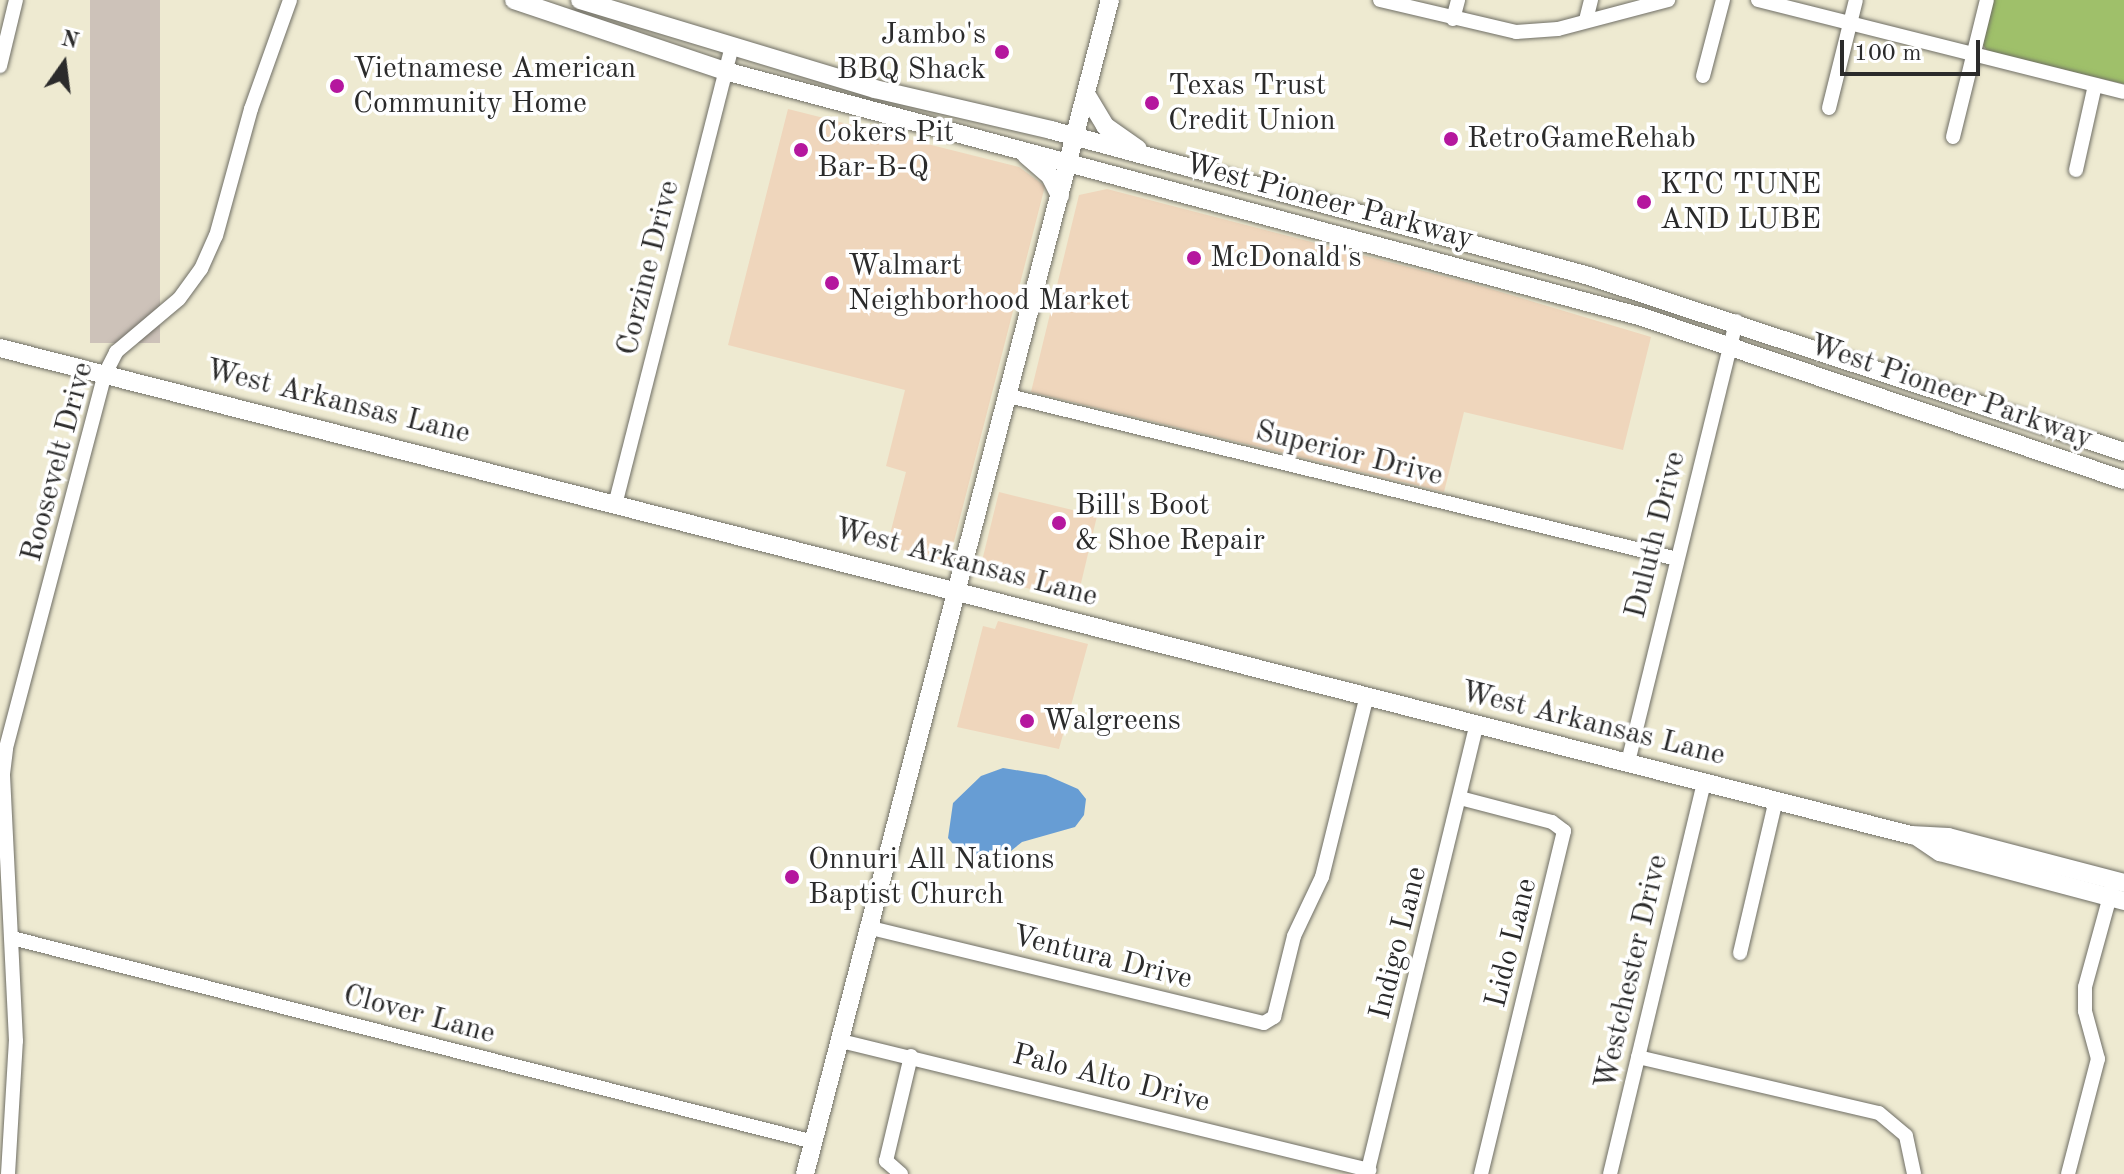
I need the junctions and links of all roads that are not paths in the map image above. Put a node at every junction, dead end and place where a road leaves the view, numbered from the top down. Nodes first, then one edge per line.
1 (16, 0) edge
2 (290, 0) edge
3 (514, 0) edge
4 (580, 0) edge
5 (1110, 0) edge
6 (1380, 0) edge
7 (1458, 0) edge
8 (1591, 0) edge
9 (1668, 0) edge
10 (1723, 0) edge
11 (1758, 0) edge
12 (1856, 0) edge
13 (1987, 0) edge
14 (1453, 19) junction
15 (1586, 20) junction
16 (1850, 24) junction
17 (731, 49) junction
18 (1975, 54) junction
19 (0, 66) edge
20 (725, 71) junction
21 (1703, 76) dead end
22 (2095, 85) junction
23 (2124, 92) edge
24 (1086, 94) junction
25 (1829, 108) dead end
26 (1075, 137) junction
27 (1953, 137) dead end
28 (1013, 148) junction
29 (1158, 161) junction
30 (1069, 163) junction
31 (2076, 170) dead end
32 (1060, 196) junction
33 (1351, 212) junction
34 (1340, 234) junction
35 (1736, 321) junction
36 (1730, 347) junction
37 (0, 348) edge
38 (105, 374) junction
39 (1009, 396) junction
40 (2026, 418) junction
41 (2016, 443) junction
42 (2124, 452) edge
43 (2124, 480) edge
44 (616, 501) junction
45 (1677, 559) junction
46 (959, 590) junction
47 (1367, 695) junction
48 (1477, 723) junction
49 (1628, 762) junction
50 (1704, 781) junction
51 (1460, 798) junction
52 (1776, 800) junction
53 (2118, 890) edge
54 (871, 928) junction
55 (12, 938) junction
56 (1740, 953) dead end
57 (841, 1041) junction
58 (911, 1056) junction
59 (1638, 1057) junction
60 (814, 1142) junction
61 (5, 1151) edge
62 (1368, 1172) edge
63 (8, 1174) edge
64 (805, 1174) edge
65 (901, 1174) edge
66 (1481, 1174) edge
67 (1610, 1174) edge
68 (1914, 1174) edge
69 (2068, 1174) edge

1 - 19 street
2 - 38 street, Roosevelt Drive
3 - 20 main road, West Pioneer Parkway
4 - 17 main road, West Pioneer Parkway
5 - 24 main road
6 - 14 street
7 - 14 street
8 - 15 street
9 - 15 street
10 - 21 street
11 - 16 street
12 - 16 street
13 - 18 street
14 - 15 street
16 - 18 street
16 - 25 street
17 - 20 street, Corzine Drive
17 - 26 main road, West Pioneer Parkway
18 - 22 street
18 - 27 street
20 - 28 main road, West Pioneer Parkway
20 - 44 street, Corzine Drive
22 - 23 street
22 - 31 street
24 - 26 main road
24 - 29 main road
26 - 29 main road, West Pioneer Parkway
26 - 30 main road
28 - 30 main road, West Pioneer Parkway
28 - 32 main road
29 - 33 main road, West Pioneer Parkway
30 - 32 main road
30 - 34 main road, West Pioneer Parkway
32 - 39 main road
33 - 34 main road
33 - 35 main road, West Pioneer Parkway
34 - 36 main road, West Pioneer Parkway
35 - 36 street, Duluth Drive
35 - 40 main road, West Pioneer Parkway
36 - 41 main road, West Pioneer Parkway
36 - 45 street, Duluth Drive
37 - 38 main road, West Arkansas Lane
38 - 44 main road, West Arkansas Lane
38 - 55 street, Roosevelt Drive
39 - 45 street, Superior Drive
39 - 46 main road
40 - 41 main road
40 - 42 main road, West Pioneer Parkway
41 - 43 main road, West Pioneer Parkway
44 - 46 main road, West Arkansas Lane
45 - 49 street, Duluth Drive
46 - 47 main road, West Arkansas Lane
46 - 54 main road
47 - 48 main road, West Arkansas Lane
47 - 54 street, Ventura Drive
48 - 49 main road, West Arkansas Lane
48 - 51 street, Indigo Lane
49 - 50 main road, West Arkansas Lane
50 - 52 main road, West Arkansas Lane
50 - 59 street, Westchester Drive
51 - 62 street, Indigo Lane
51 - 66 street, Lido Lane
52 - 53 main road, West Arkansas Lane
52 - 56 street
53 - 69 street
54 - 57 main road
55 - 60 street, Clover Lane
55 - 61 street, Roosevelt Drive
57 - 58 street, Palo Alto Drive
57 - 60 main road
58 - 62 street, Palo Alto Drive
58 - 65 street
59 - 67 street, Westchester Drive
59 - 68 street
60 - 64 main road
61 - 63 street, Roosevelt Drive

